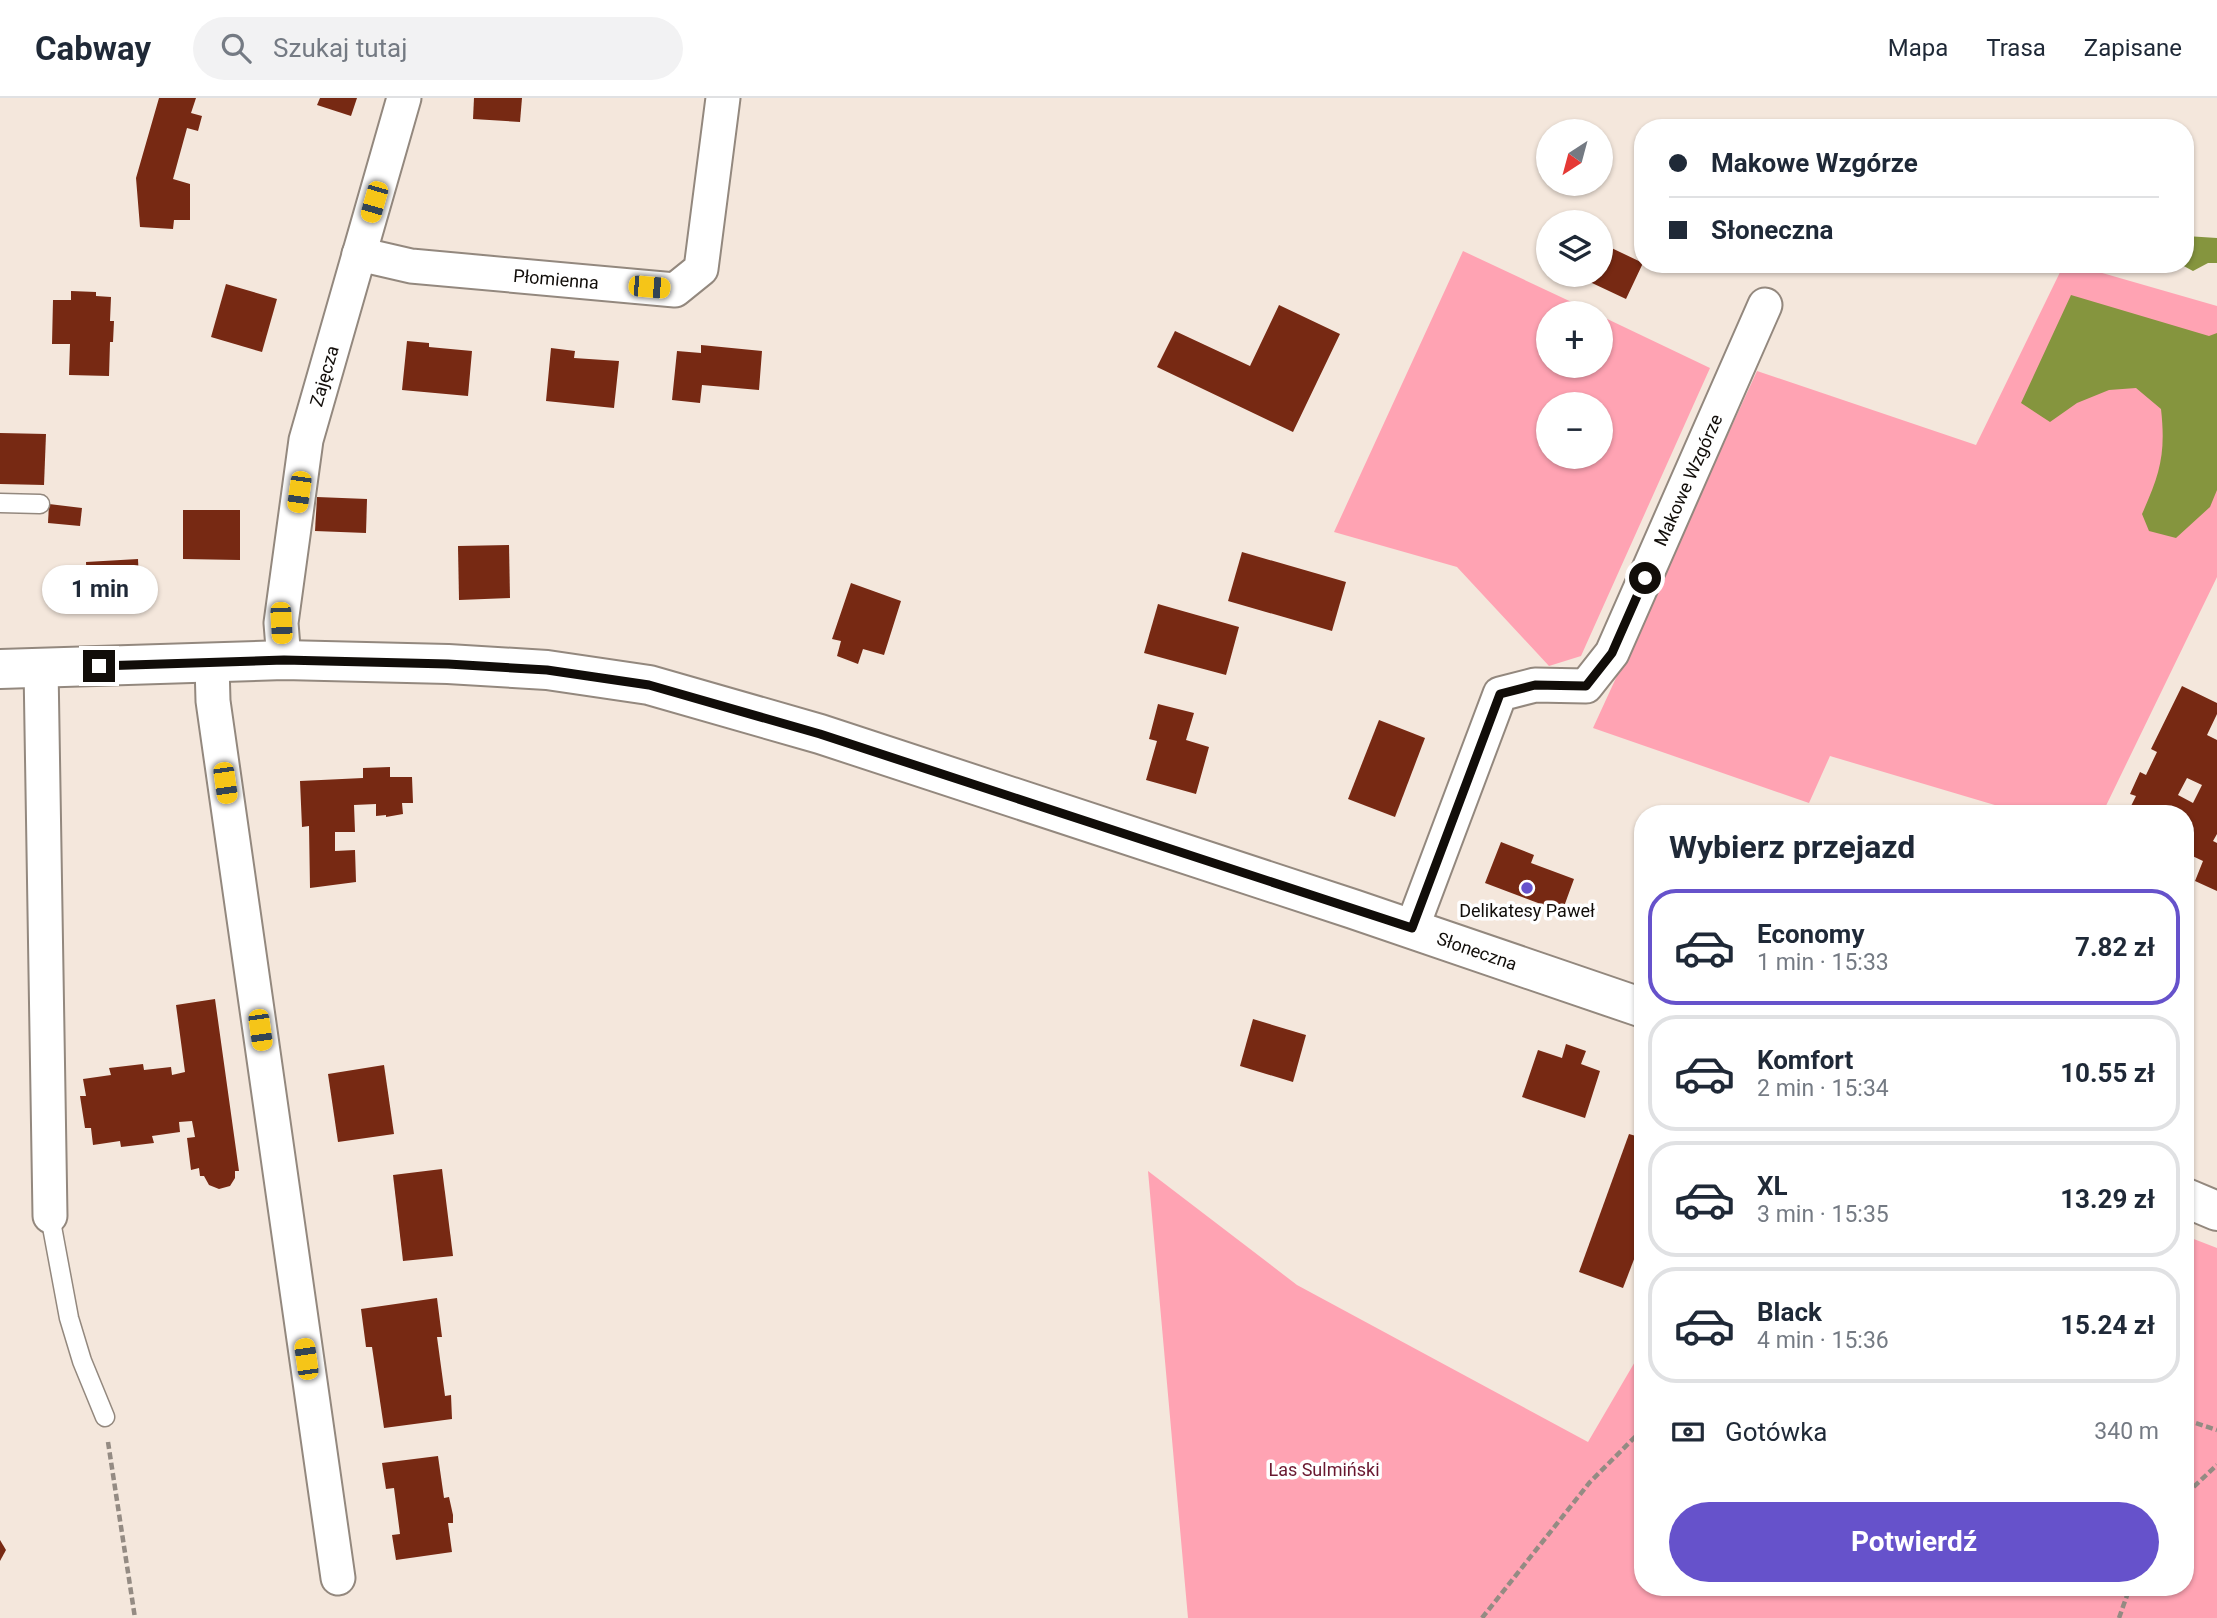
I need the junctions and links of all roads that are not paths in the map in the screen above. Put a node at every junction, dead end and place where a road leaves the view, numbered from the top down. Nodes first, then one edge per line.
1 (404, 98) edge
2 (723, 98) edge
3 (359, 254) junction
4 (1765, 305) dead end
5 (0, 503) edge
6 (40, 504) dead end
7 (284, 660) junction
8 (212, 664) junction
9 (41, 667) junction
10 (0, 669) edge
11 (1412, 928) junction
12 (1634, 1005) edge
13 (2194, 1201) edge
14 (2217, 1211) edge
15 (50, 1216) joint
16 (104, 1417) road end
17 (338, 1578) dead end

1 - 3 street, Zajęcza
2 - 3 street, Płomienna
3 - 7 street, Zajęcza
4 - 11 street, Makowe Wzgórze
5 - 6 lane
7 - 8 street, Słoneczna
7 - 11 street, Słoneczna
8 - 9 street, Słoneczna
8 - 17 street
9 - 10 street, Słoneczna
9 - 15 street
11 - 12 street, Słoneczna
13 - 14 street
15 - 16 lane

